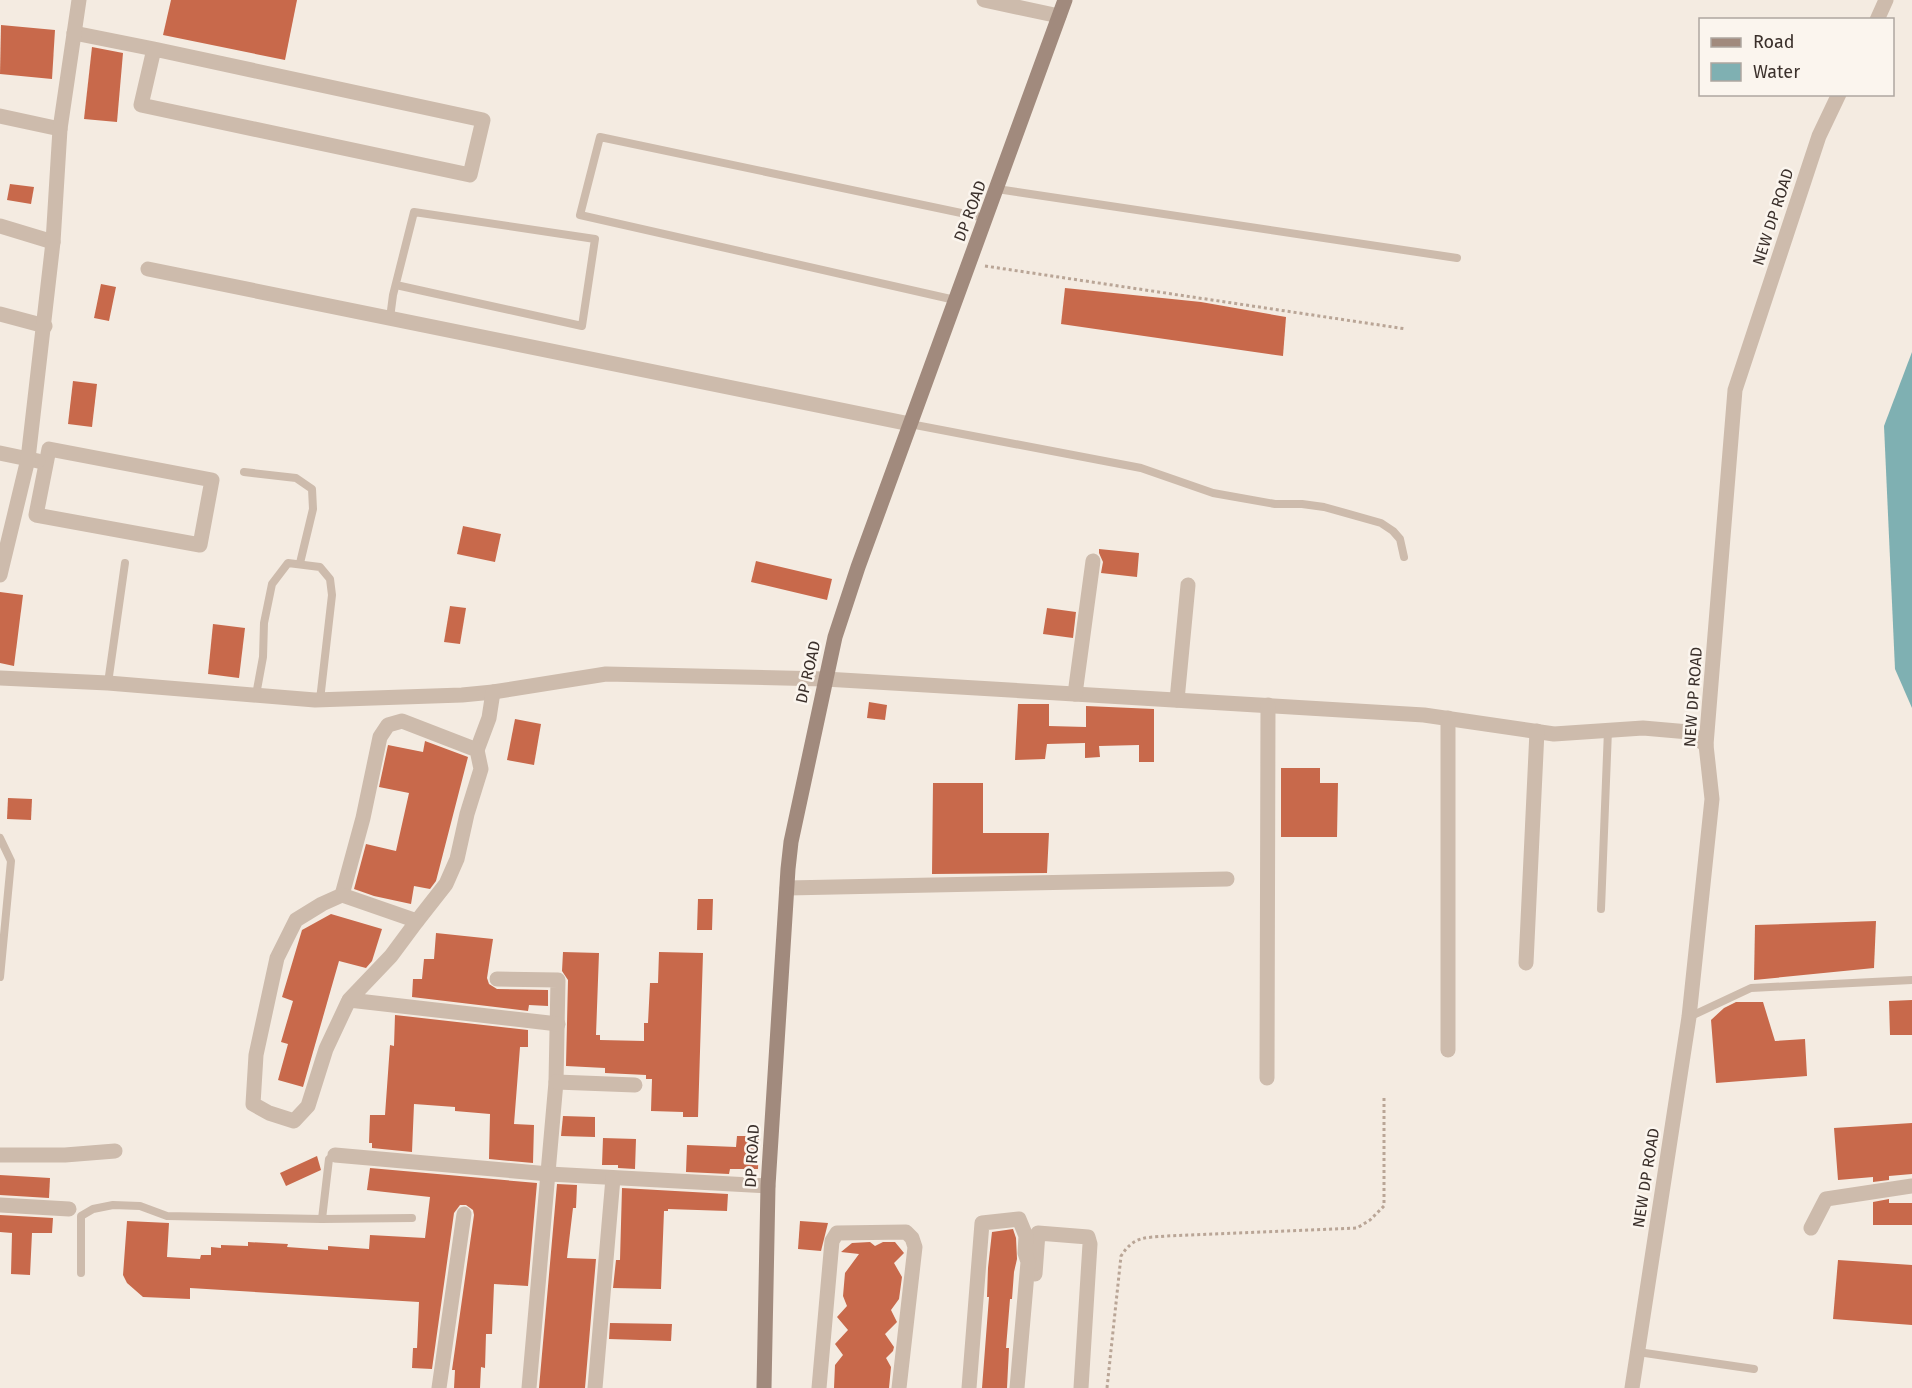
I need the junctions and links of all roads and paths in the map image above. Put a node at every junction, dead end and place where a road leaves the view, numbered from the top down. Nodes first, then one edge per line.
1 (80, 0) edge
2 (984, 0) edge
3 (1065, 0) edge
4 (1886, 0) edge
5 (1059, 16) junction
6 (1878, 18) edge
7 (75, 33) junction
8 (154, 49) junction
9 (1838, 96) edge
10 (0, 116) edge
11 (60, 129) junction
12 (997, 189) junction
13 (985, 218) junction
14 (0, 226) edge
15 (53, 242) junction
16 (1457, 258) dead end
17 (968, 264) junction
18 (148, 269) dead end
19 (396, 285) junction
20 (956, 300) junction
21 (0, 314) edge
22 (390, 318) junction
23 (45, 326) junction
24 (1406, 329) dead end
25 (910, 424) junction
26 (0, 453) edge
27 (28, 459) junction
28 (47, 463) junction
29 (244, 472) dead end
30 (1404, 557) dead end
31 (1093, 561) dead end
32 (125, 563) dead end
33 (300, 563) junction
34 (0, 575) edge
35 (1188, 585) dead end
36 (0, 678) edge
37 (825, 679) junction
38 (108, 683) junction
39 (493, 692) junction
40 (1076, 694) junction
41 (256, 695) junction
42 (320, 700) junction
43 (1177, 700) junction
44 (1268, 705) junction
45 (1448, 718) junction
46 (1608, 730) junction
47 (1537, 731) junction
48 (1706, 745) junction
49 (477, 750) junction
50 (0, 838) edge
51 (1227, 879) dead end
52 (787, 888) junction
53 (342, 895) junction
54 (1601, 909) dead end
55 (417, 921) junction
56 (1526, 963) dead end
57 (0, 977) edge
58 (497, 979) dead end
59 (1912, 980) edge
60 (349, 1000) junction
61 (1689, 1017) junction
62 (558, 1024) junction
63 (1448, 1050) dead end
64 (1267, 1078) dead end
65 (556, 1082) junction
66 (635, 1085) dead end
67 (1384, 1097) dead end
68 (115, 1150) dead end
69 (0, 1155) edge
70 (335, 1155) joint
71 (549, 1174) junction
72 (613, 1178) junction
73 (768, 1186) junction
74 (1912, 1186) edge
75 (0, 1205) edge
76 (69, 1209) dead end
77 (464, 1214) dead end
78 (412, 1218) dead end
79 (322, 1220) junction
80 (1811, 1228) dead end
81 (81, 1273) dead end
82 (1638, 1352) junction
83 (1755, 1369) dead end
84 (439, 1388) edge
85 (529, 1388) edge
86 (595, 1388) edge
87 (764, 1388) edge
88 (819, 1388) edge
89 (899, 1388) edge
90 (969, 1388) edge
91 (1017, 1388) edge
92 (1025, 1388) edge
93 (1081, 1388) edge
94 (1107, 1388) edge
95 (1632, 1388) edge

1 - 7 street
2 - 5 street
3 - 5 street, DP ROAD
4 - 6 street
5 - 12 street, DP ROAD
7 - 8 street
7 - 11 street
8 - 8 street
9 - 48 street, NEW DP ROAD
10 - 11 street
11 - 15 street
12 - 13 street, DP ROAD
12 - 16 lane
13 - 17 street, DP ROAD
13 - 20 lane
14 - 15 street
15 - 23 street
17 - 20 street, DP ROAD
17 - 24 path
18 - 22 street
19 - 19 lane
19 - 22 lane
20 - 25 street, DP ROAD
21 - 23 street
22 - 25 street
23 - 27 street
25 - 30 lane
25 - 37 street, DP ROAD
26 - 27 street
27 - 28 street
27 - 34 street
28 - 28 street
29 - 33 lane
31 - 40 street
32 - 38 lane
33 - 41 lane
33 - 42 lane
35 - 43 street
36 - 38 street
37 - 39 street
37 - 40 street
37 - 52 street, DP ROAD
38 - 41 street
39 - 42 street
39 - 49 street
40 - 43 street
41 - 42 street
43 - 44 street
44 - 45 street
44 - 64 street
45 - 47 street
45 - 63 street
46 - 47 street
46 - 48 street
46 - 54 lane
47 - 56 street
48 - 61 street, NEW DP ROAD
49 - 53 street
49 - 55 street
50 - 57 lane
51 - 52 street
52 - 73 street, DP ROAD
53 - 55 street
53 - 60 street
55 - 60 street
58 - 62 street
59 - 61 lane
60 - 62 street
61 - 82 street, NEW DP ROAD
62 - 65 street
65 - 66 street
65 - 71 street
67 - 94 path
68 - 69 street
70 - 71 street
70 - 79 lane
71 - 72 street
71 - 85 street
72 - 73 street
72 - 86 street
73 - 87 street, DP ROAD
74 - 80 street
75 - 76 street
77 - 84 street
78 - 79 lane
79 - 81 lane
82 - 83 lane
82 - 95 street, NEW DP ROAD
88 - 89 street
90 - 91 street
92 - 93 street

